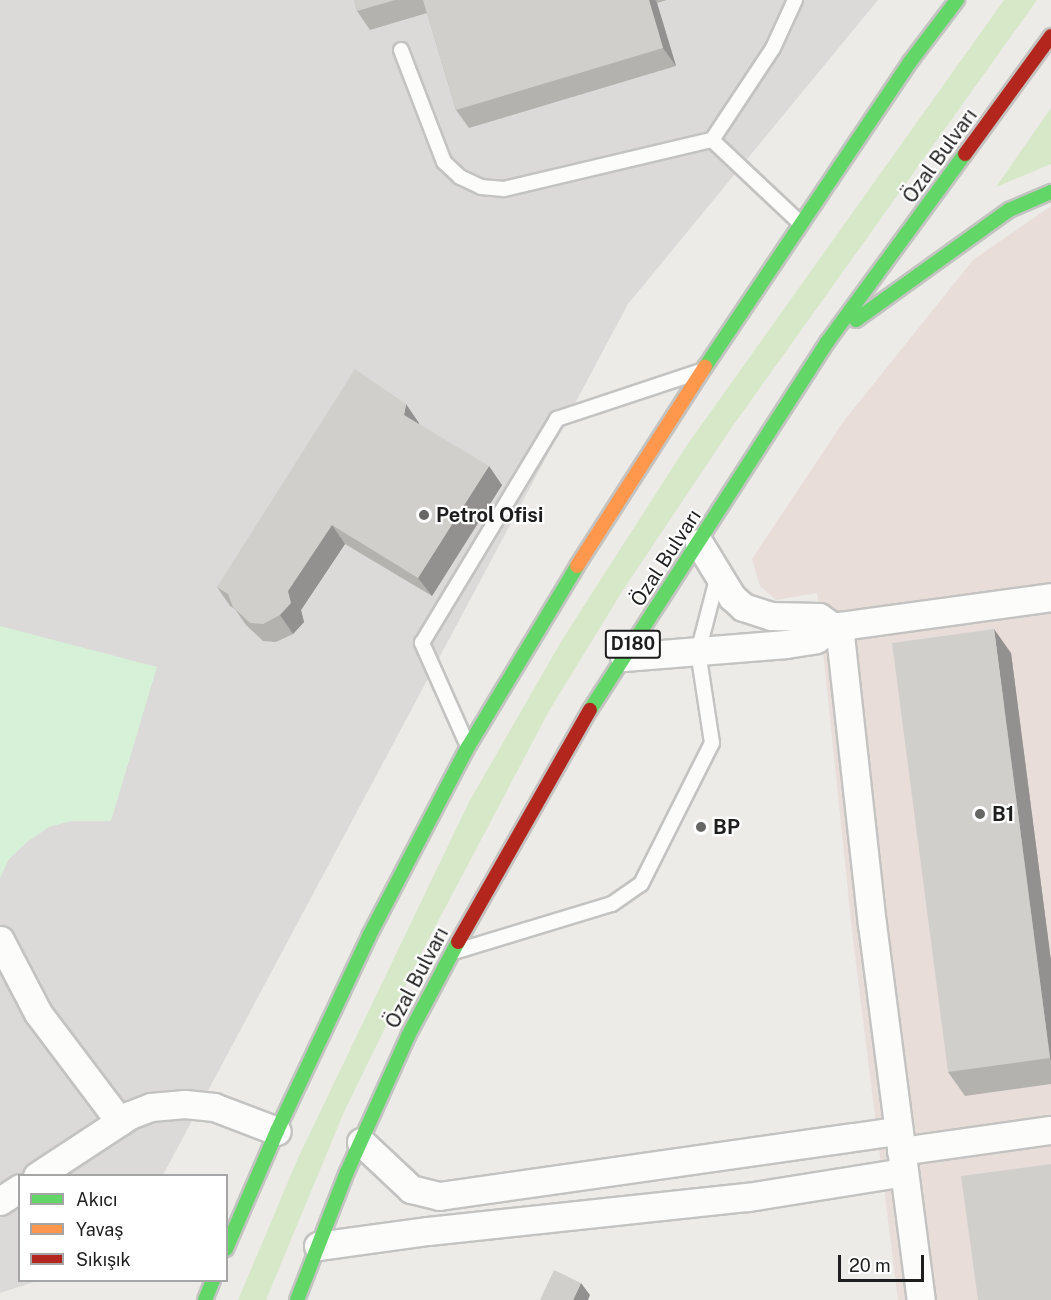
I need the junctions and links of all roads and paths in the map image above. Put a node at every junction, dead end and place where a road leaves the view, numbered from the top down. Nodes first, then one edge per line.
1 (795, 0) edge
2 (943, 0) edge
3 (957, 0) edge
4 (1051, 36) edge
5 (400, 50) dead end
6 (910, 62) junction
7 (712, 140) junction
8 (1051, 192) edge
9 (802, 225) junction
10 (828, 341) junction
11 (703, 371) junction
12 (699, 543) junction
13 (718, 574) junction
14 (1051, 597) edge
15 (836, 626) junction
16 (698, 652) junction
17 (624, 657) junction
18 (468, 747) junction
19 (0, 940) edge
20 (452, 953) junction
21 (120, 1122) junction
22 (1051, 1130) edge
23 (276, 1131) junction
24 (361, 1142) junction
25 (901, 1151) junction
26 (40, 1174) edge
27 (18, 1189) edge
28 (0, 1201) edge
29 (228, 1244) edge
30 (318, 1246) junction
31 (213, 1282) edge
32 (205, 1300) edge
33 (297, 1300) edge
34 (921, 1300) edge

1 - 7 lane
2 - 6 highway
3 - 6 highway
4 - 10 highway, Özal Bulvarı / D180
5 - 7 lane
6 - 9 highway
7 - 9 lane
8 - 10 highway
9 - 11 highway
10 - 12 highway, Özal Bulvarı / D180
11 - 18 highway
11 - 18 lane
12 - 13 street
12 - 17 highway, Özal Bulvarı / D180
13 - 15 street
13 - 16 lane
14 - 15 street
15 - 16 street
15 - 25 street
16 - 17 street
16 - 20 lane
17 - 20 highway, Özal Bulvarı / D180
18 - 23 highway
19 - 21 street
20 - 24 highway, Özal Bulvarı / D180
21 - 23 street
21 - 26 street
22 - 25 street
23 - 29 highway
24 - 25 street
24 - 30 highway, Özal Bulvarı / D180
25 - 30 street
25 - 34 street
27 - 28 street
30 - 33 highway, Özal Bulvarı / D180
31 - 32 highway

